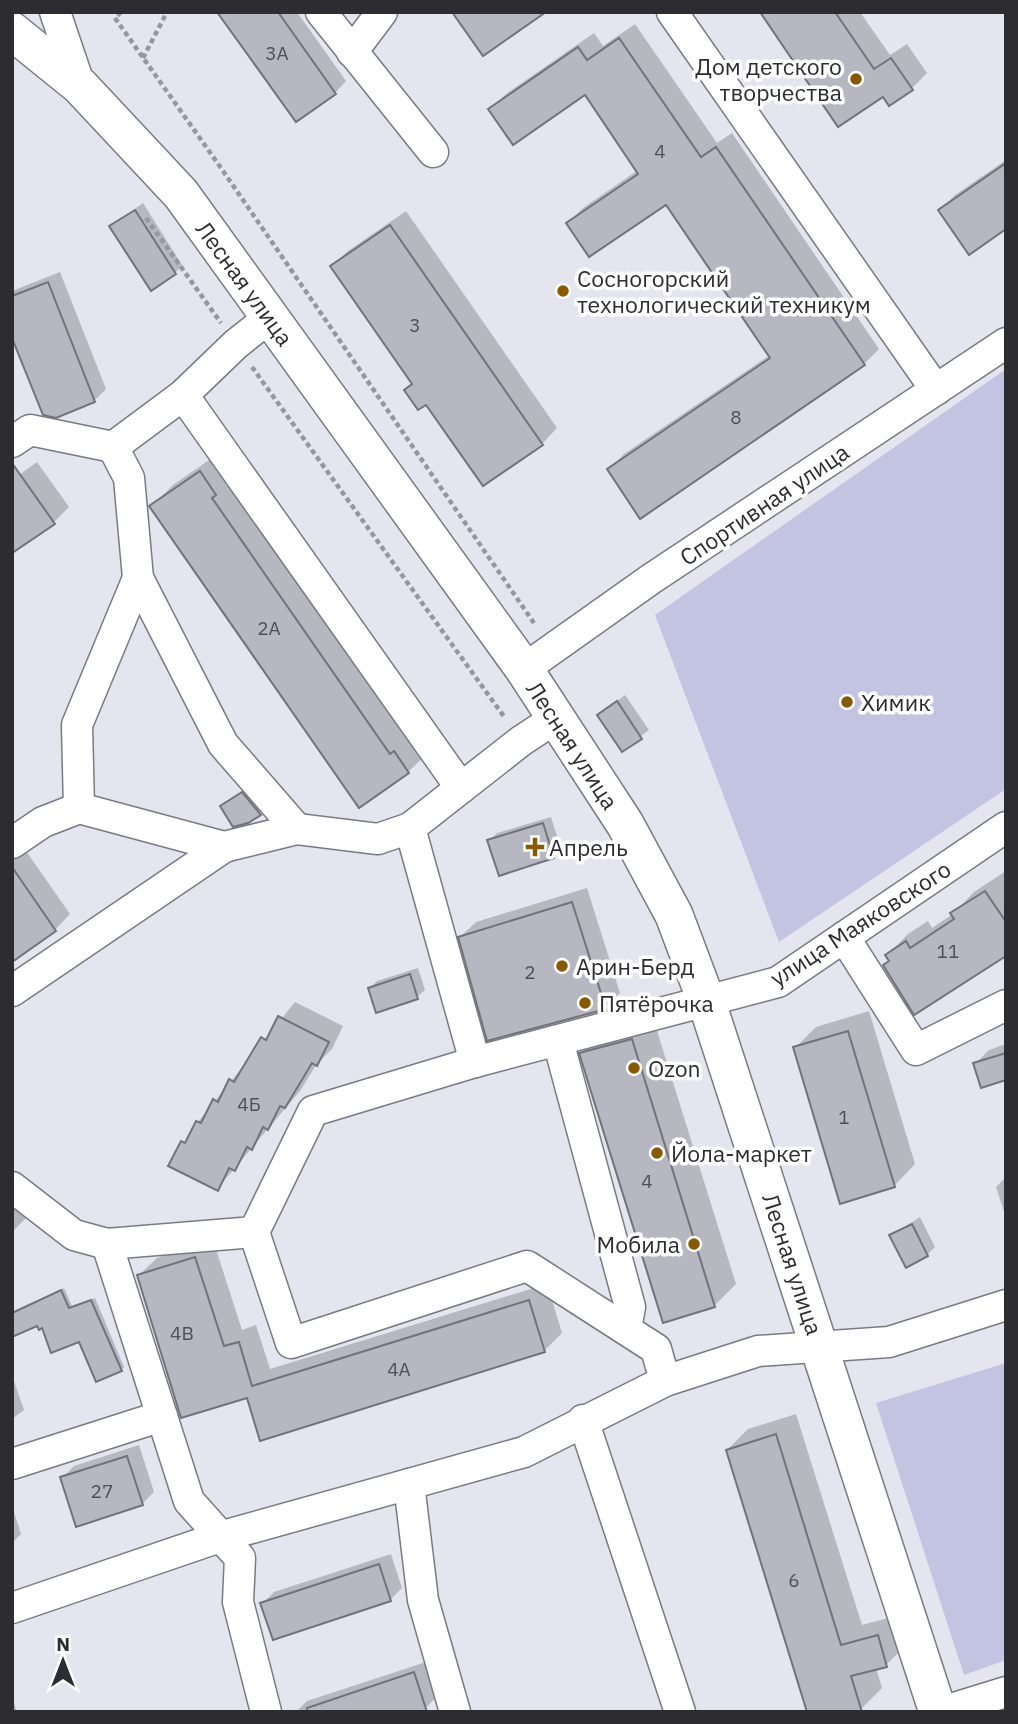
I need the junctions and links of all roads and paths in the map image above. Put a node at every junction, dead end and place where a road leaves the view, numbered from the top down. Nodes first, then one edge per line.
1 (55, 12) edge
2 (121, 12) edge
3 (167, 12) edge
4 (321, 12) edge
5 (382, 12) edge
6 (672, 12) edge
7 (12, 31) edge
8 (352, 52) junction
9 (143, 58) junction
10 (80, 86) junction
11 (433, 152) dead end
12 (146, 218) dead end
13 (270, 317) junction
14 (1006, 343) edge
15 (236, 344) junction
16 (936, 390) junction
17 (183, 395) junction
18 (18, 431) edge
19 (113, 447) junction
20 (138, 578) junction
21 (541, 633) dead end
22 (524, 669) junction
23 (556, 718) junction
24 (522, 741) junction
25 (461, 788) junction
26 (79, 808) junction
27 (1006, 827) edge
28 (410, 828) junction
29 (297, 829) junction
30 (12, 843) edge
31 (225, 847) junction
32 (844, 937) junction
33 (12, 991) edge
34 (707, 1003) junction
35 (1006, 1005) edge
36 (558, 1041) junction
37 (475, 1062) junction
38 (12, 1187) edge
39 (254, 1232) junction
40 (107, 1244) junction
41 (1006, 1305) edge
42 (626, 1329) junction
43 (820, 1345) junction
44 (665, 1381) junction
45 (162, 1416) junction
46 (583, 1420) junction
47 (12, 1464) edge
48 (409, 1484) junction
49 (223, 1536) junction
50 (12, 1608) edge
51 (1006, 1692) edge
52 (266, 1712) edge
53 (455, 1712) edge
54 (680, 1712) edge
55 (939, 1712) edge

1 - 10 street
2 - 9 path
3 - 9 path
4 - 8 street
5 - 8 street
6 - 16 street
7 - 10 main road, Лесная улица
8 - 11 street
9 - 21 path
10 - 13 main road, Лесная улица
12 - 15 path
13 - 15 street
13 - 22 main road, Лесная улица
14 - 16 street, Спортивная улица
15 - 17 street
15 - 24 path
16 - 22 street, Спортивная улица
17 - 19 street
17 - 25 street
18 - 19 street
19 - 20 street
20 - 26 street
20 - 29 street
22 - 23 main road, Лесная улица
23 - 24 street
23 - 34 main road, Лесная улица
24 - 25 street
25 - 28 street
26 - 30 street
26 - 31 street
27 - 32 street, улица Маяковского
28 - 29 street
28 - 37 street
29 - 31 street
31 - 33 street
32 - 34 street, улица Маяковского
32 - 35 street
34 - 36 street, улица Маяковского
34 - 43 main road, Лесная улица
36 - 37 street, улица Маяковского
36 - 42 street
37 - 39 street, улица Маяковского
38 - 40 street
39 - 40 street
39 - 42 street
40 - 45 street
41 - 43 street
42 - 44 street
43 - 44 street
43 - 55 main road, Лесная улица
44 - 46 street
45 - 47 street
45 - 49 street
46 - 48 street
46 - 54 street
48 - 49 street
48 - 53 street
49 - 50 street
49 - 52 street
51 - 55 street

